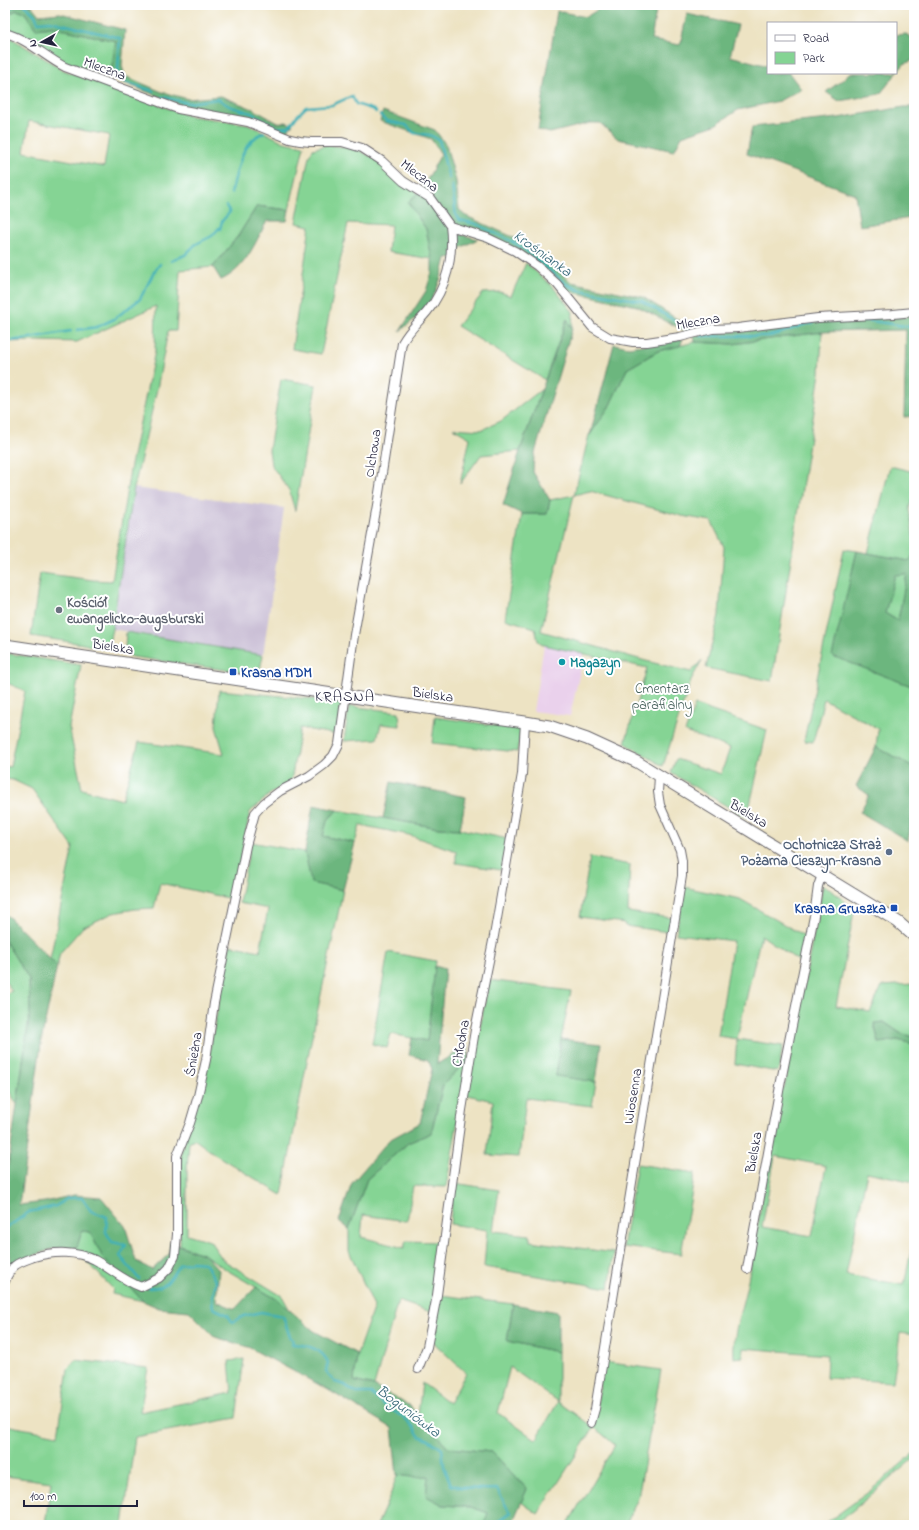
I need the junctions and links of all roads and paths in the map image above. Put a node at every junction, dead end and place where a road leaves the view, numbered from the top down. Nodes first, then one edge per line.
1 (5, 33) edge
2 (450, 226) junction
3 (914, 312) edge
4 (5, 645) edge
5 (346, 696) junction
6 (525, 722) junction
7 (659, 776) junction
8 (822, 875) junction
9 (914, 936) edge
10 (747, 1269) dead end
11 (5, 1281) edge
12 (418, 1369) dead end
13 (590, 1423) dead end

1 - 2 street, Mleczna
2 - 3 street, Mleczna
2 - 5 street, Olchowa
4 - 5 street, Bielska
5 - 6 street, Bielska
5 - 11 street, Śnieżna
6 - 7 street, Bielska
6 - 12 street, Chłodna
7 - 8 street, Bielska
7 - 13 street, Wiosenna
8 - 9 street, Bielska
8 - 10 street, Bielska

